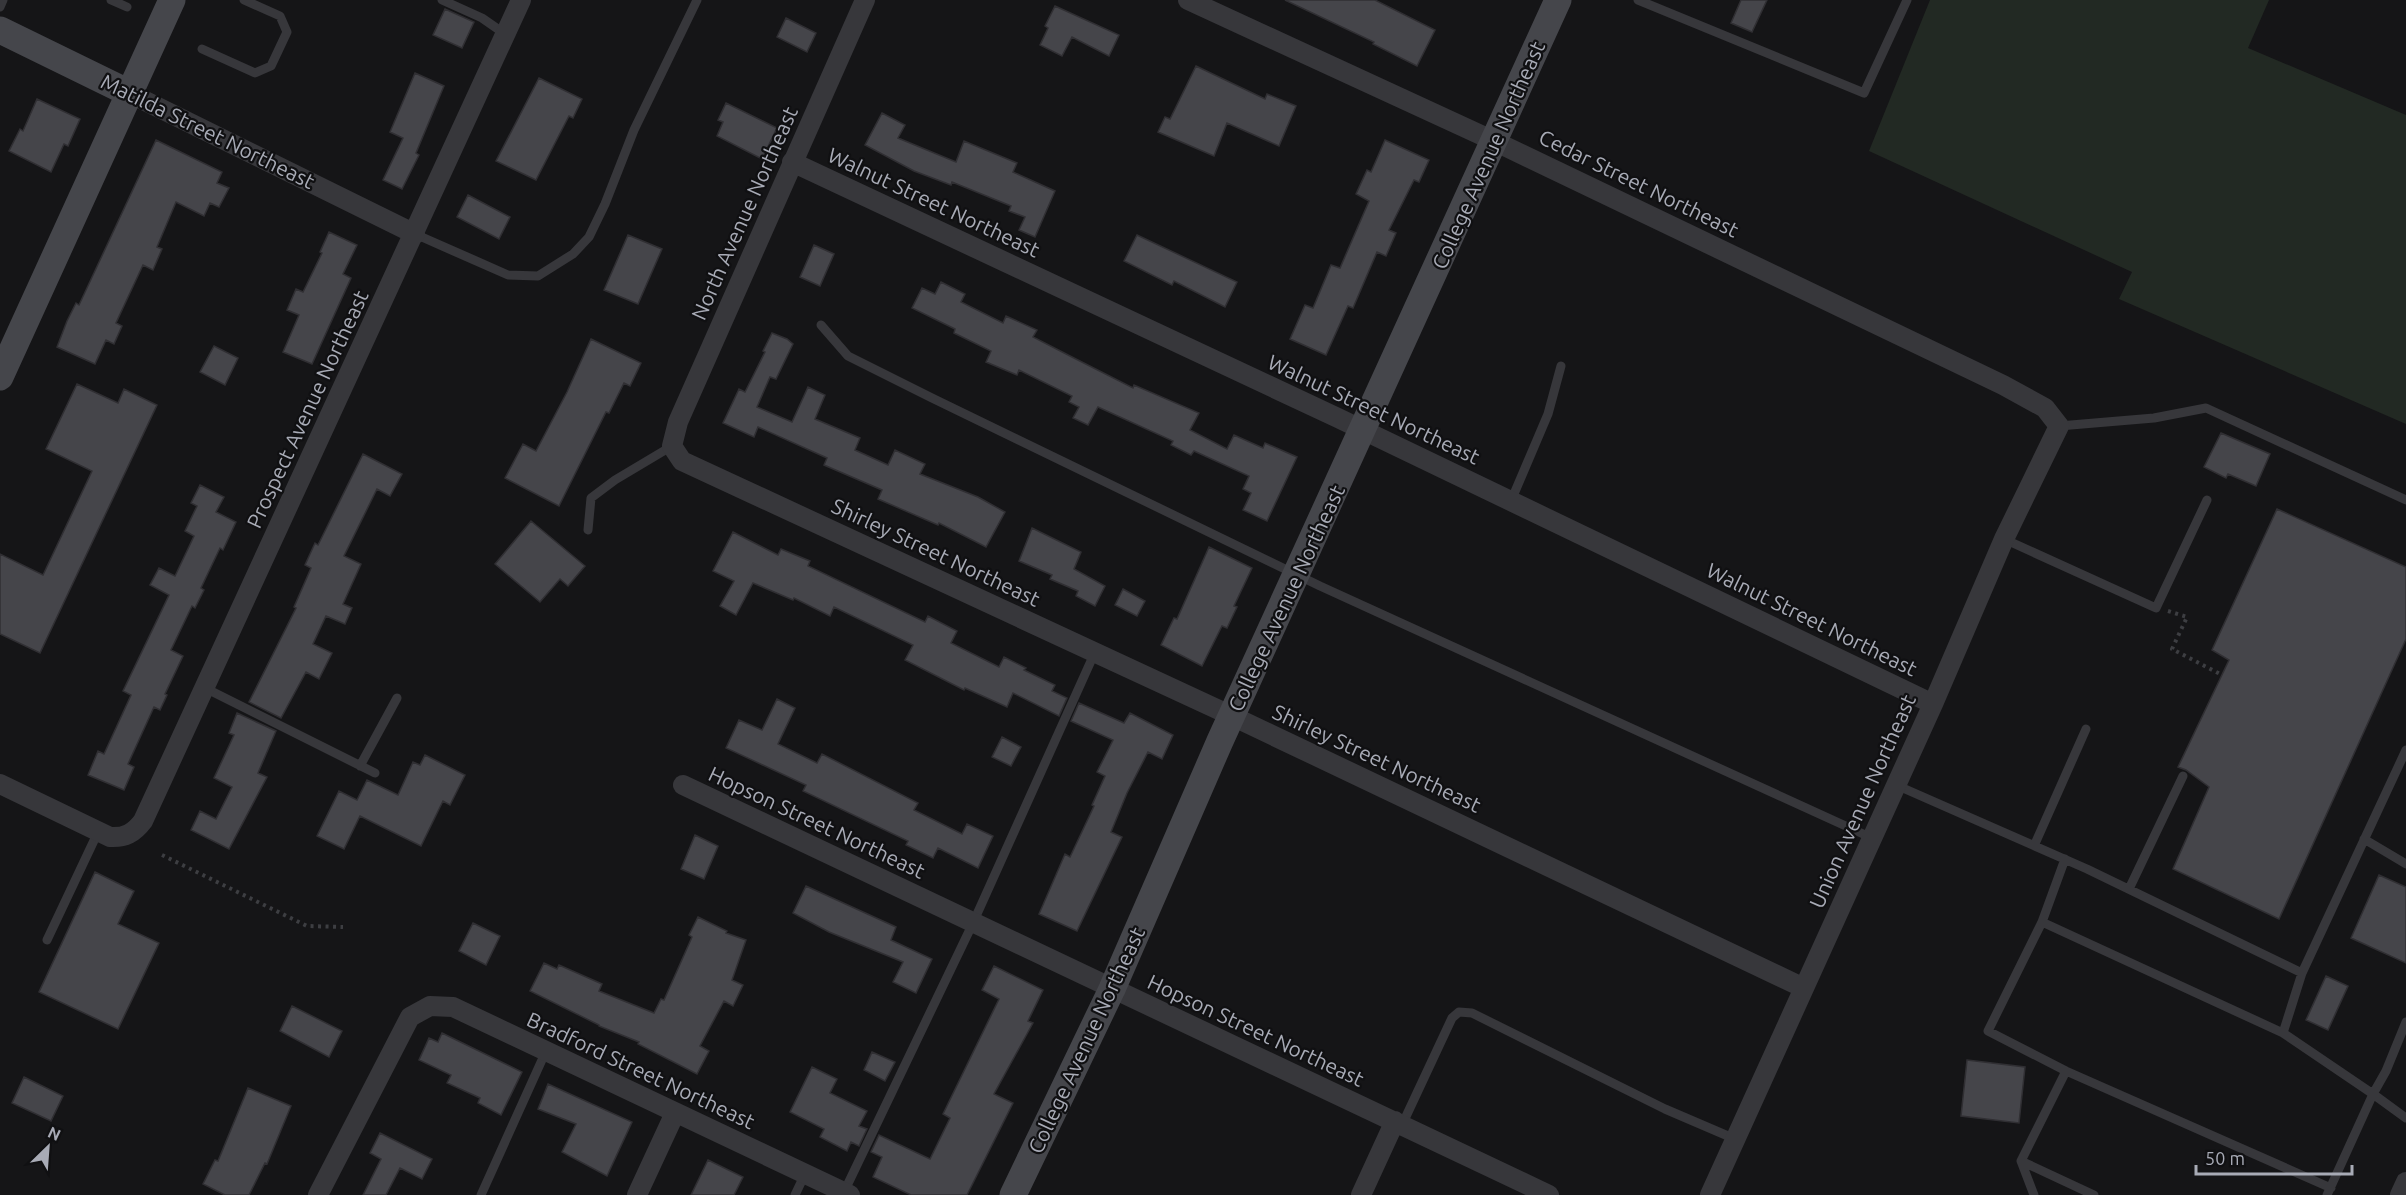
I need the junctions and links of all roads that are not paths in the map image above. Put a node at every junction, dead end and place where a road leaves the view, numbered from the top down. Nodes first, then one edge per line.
1 (3, 0) edge
2 (111, 0) edge
3 (172, 0) edge
4 (244, 0) edge
5 (442, 0) edge
6 (521, 0) edge
7 (697, 0) edge
8 (865, 0) edge
9 (1188, 0) edge
10 (1558, 0) edge
11 (1638, 0) edge
12 (1907, 0) edge
13 (0, 7) edge
14 (127, 8) dead end
15 (0, 30) edge
16 (505, 34) junction
17 (202, 49) dead end
18 (129, 93) junction
19 (1494, 141) junction
20 (792, 162) junction
21 (415, 234) junction
22 (821, 325) dead end
23 (1561, 366) dead end
24 (0, 377) edge
25 (2059, 426) junction
26 (1363, 430) junction
27 (672, 446) junction
28 (2207, 500) dead end
29 (2406, 500) edge
30 (1511, 501) junction
31 (588, 530) dead end
32 (2004, 539) junction
33 (1297, 575) junction
34 (1095, 652) junction
35 (205, 688) junction
36 (397, 698) dead end
37 (1933, 704) junction
38 (1232, 716) junction
39 (2086, 729) dead end
40 (2406, 750) edge
41 (360, 766) junction
42 (375, 773) dead end
43 (2183, 776) dead end
44 (0, 784) edge
45 (683, 785) dead end
46 (1896, 785) junction
47 (98, 831) junction
48 (1872, 838) junction
49 (2364, 839) junction
50 (2034, 846) junction
51 (2065, 859) junction
52 (2406, 864) edge
53 (2129, 889) junction
54 (2042, 922) junction
55 (973, 923) junction
56 (47, 940) dead end
57 (2302, 973) junction
58 (1804, 988) junction
59 (1112, 989) junction
60 (2406, 1022) edge
61 (2283, 1033) junction
62 (546, 1051) junction
63 (2066, 1071) junction
64 (2373, 1094) junction
65 (675, 1113) junction
66 (2406, 1118) edge
67 (1399, 1123) junction
68 (1735, 1139) junction
69 (2021, 1161) junction
70 (805, 1174) junction
71 (2406, 1182) edge
72 (1537, 1192) edge
73 (2329, 1192) edge
74 (847, 1194) edge
75 (318, 1195) edge
76 (481, 1195) edge
77 (637, 1195) edge
78 (795, 1195) edge
79 (1013, 1195) edge
80 (1361, 1195) edge
81 (1710, 1195) edge
82 (2034, 1195) edge
83 (2094, 1195) edge
84 (2400, 1195) edge

1 - 13 lane
2 - 14 lane
3 - 18 main road
4 - 17 lane
5 - 16 lane
6 - 16 street, Prospect Avenue Northeast
7 - 21 lane
8 - 20 street, North Avenue Northeast
9 - 19 street, Cedar Street Northeast
10 - 19 main road, College Avenue Northeast
11 - 12 lane
15 - 18 main road, Matilda Street Northeast
16 - 21 street, Prospect Avenue Northeast
18 - 21 street, Matilda Street Northeast
18 - 24 main road
19 - 25 street, Cedar Street Northeast
19 - 26 main road, College Avenue Northeast
20 - 26 street, Walnut Street Northeast
20 - 27 street, North Avenue Northeast
21 - 35 street, Prospect Avenue Northeast
22 - 33 lane
23 - 30 lane
25 - 29 lane
25 - 32 street, Union Avenue Northeast
26 - 30 street, Walnut Street Northeast
26 - 33 main road, College Avenue Northeast
27 - 31 lane
27 - 34 street, Shirley Street Northeast
28 - 32 lane
30 - 37 street, Walnut Street Northeast
32 - 37 street, Union Avenue Northeast
33 - 38 main road, College Avenue Northeast
33 - 48 lane
34 - 38 street, Shirley Street Northeast
34 - 55 lane
35 - 41 lane
35 - 47 street, Prospect Avenue Northeast
36 - 41 lane
37 - 46 street, Union Avenue Northeast
38 - 58 street, Shirley Street Northeast
38 - 59 main road, College Avenue Northeast
39 - 50 lane
40 - 49 lane
41 - 42 lane
43 - 53 lane
44 - 47 street
45 - 55 street, Hopson Street Northeast
46 - 48 street, Union Avenue Northeast
46 - 50 lane
47 - 56 lane
48 - 58 street, Union Avenue Northeast
49 - 52 lane
49 - 57 lane
50 - 51 lane
51 - 53 lane
51 - 54 lane
53 - 57 lane
54 - 61 lane
54 - 63 lane
55 - 59 street, Hopson Street Northeast
55 - 74 lane
57 - 61 lane
58 - 68 street, Union Avenue Northeast
59 - 67 street, Hopson Street Northeast
59 - 79 main road, College Avenue Northeast
60 - 64 lane
61 - 64 lane
62 - 65 street, Bradford Street Northeast
62 - 75 street, Bradford Street Northeast
62 - 76 lane
63 - 69 lane
63 - 73 lane
64 - 66 lane
64 - 73 lane
65 - 70 street, Bradford Street Northeast
65 - 77 street
67 - 68 lane
67 - 72 street, Hopson Street Northeast
67 - 80 street
68 - 81 street, Union Avenue Northeast
69 - 82 lane
69 - 83 lane
70 - 74 street, Bradford Street Northeast
70 - 78 lane
71 - 84 street

